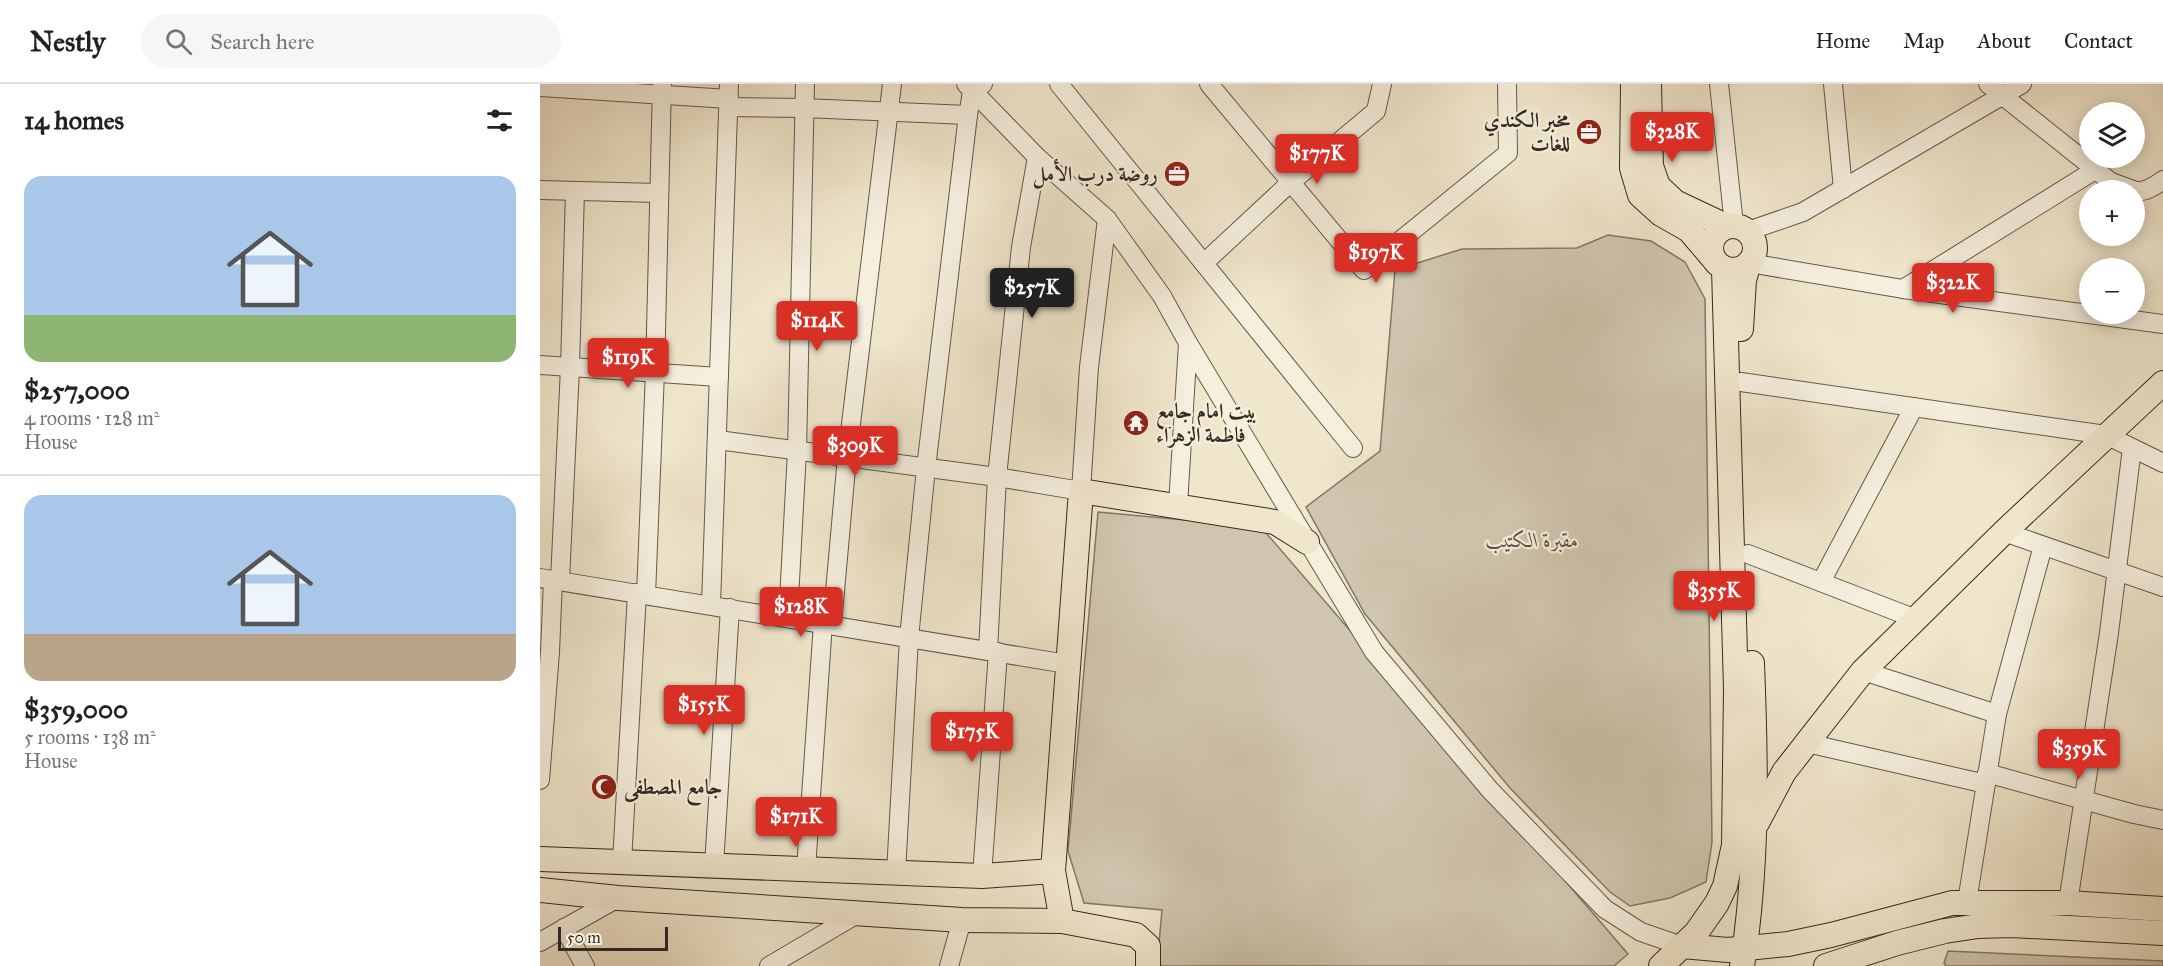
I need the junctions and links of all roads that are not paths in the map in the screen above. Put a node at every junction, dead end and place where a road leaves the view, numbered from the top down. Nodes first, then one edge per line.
1 (805, 84) edge
2 (892, 84) edge
3 (1059, 84) edge
4 (1209, 84) edge
5 (1382, 84) edge
6 (1507, 84) edge
7 (1633, 84) edge
8 (1649, 84) edge
9 (1719, 84) edge
10 (1833, 84) edge
11 (2022, 84) edge
12 (540, 87) edge
13 (974, 87) edge
14 (662, 89) edge
15 (1995, 90) edge
16 (729, 97) edge
17 (804, 108) junction
18 (888, 111) junction
19 (968, 115) junction
20 (1037, 157) junction
21 (2095, 170) junction
22 (2108, 180) edge
23 (2163, 180) edge
24 (1291, 183) junction
25 (1843, 189) junction
26 (540, 190) edge
27 (2145, 190) edge
28 (575, 191) junction
29 (659, 193) junction
30 (1107, 219) junction
31 (1736, 228) junction
32 (1204, 263) junction
33 (1718, 263) junction
34 (1749, 263) junction
35 (1904, 289) junction
36 (2163, 324) edge
37 (1188, 343) junction
38 (540, 365) edge
39 (570, 367) junction
40 (655, 372) junction
41 (719, 377) junction
42 (1741, 382) junction
43 (2163, 383) edge
44 (1914, 407) junction
45 (2106, 435) junction
46 (717, 440) junction
47 (1353, 448) dead end
48 (2132, 448) junction
49 (797, 451) junction
50 (847, 457) junction
51 (2163, 463) edge
52 (926, 468) junction
53 (997, 477) junction
54 (1081, 490) junction
55 (1178, 505) junction
56 (2004, 532) junction
57 (1307, 542) junction
58 (2043, 546) junction
59 (1748, 554) junction
60 (2117, 571) junction
61 (551, 580) edge
62 (1821, 582) junction
63 (2163, 587) edge
64 (642, 594) junction
65 (711, 605) junction
66 (730, 608) junction
67 (788, 618) junction
68 (1916, 619) junction
69 (827, 624) junction
70 (909, 638) junction
71 (545, 652) edge
72 (993, 652) junction
73 (1067, 664) junction
74 (1863, 671) junction
75 (1997, 714) junction
76 (542, 740) edge
77 (1807, 743) junction
78 (1987, 779) junction
79 (540, 780) edge
80 (2082, 800) junction
81 (2163, 820) edge
82 (1755, 828) junction
83 (540, 860) edge
84 (622, 862) junction
85 (714, 866) junction
86 (806, 869) junction
87 (1053, 871) junction
88 (896, 873) junction
89 (982, 876) junction
90 (540, 890) edge
91 (618, 897) junction
92 (1967, 902) junction
93 (2068, 903) junction
94 (2163, 909) edge
95 (859, 913) junction
96 (963, 920) junction
97 (1062, 921) junction
98 (564, 928) junction
99 (2163, 933) edge
100 (540, 942) edge
101 (1682, 946) junction
102 (1743, 957) edge
103 (1719, 958) edge
104 (585, 966) edge
105 (769, 966) edge
106 (949, 966) edge
107 (1148, 966) edge
108 (1661, 966) edge
109 (1826, 966) edge

1 - 17 street
2 - 18 street
3 - 32 street
4 - 24 street
5 - 24 street
6 - 24 street
7 - 33 main road
8 - 31 main road
9 - 31 street
10 - 25 street
11 - 15 street
12 - 14 street
13 - 19 street
13 - 20 street
14 - 16 street
14 - 29 street
15 - 21 street
15 - 25 street
16 - 17 street
16 - 41 street
17 - 18 street
17 - 49 street
18 - 19 street
18 - 50 street
19 - 52 street
20 - 30 street
20 - 53 street
21 - 22 street
21 - 35 street
23 - 27 street
24 - 32 street
25 - 31 street
26 - 28 street
28 - 29 street
28 - 39 street
29 - 40 street
30 - 37 street
30 - 54 street
31 - 33 main road
31 - 34 main road
32 - 47 street
33 - 34 main road
33 - 101 main road
34 - 35 street
34 - 42 main road
35 - 36 street
37 - 55 street
37 - 57 street
38 - 39 street
39 - 40 street
39 - 61 street
40 - 41 street
40 - 64 street
41 - 46 street
42 - 44 street
42 - 59 main road
43 - 45 main road
44 - 45 street
44 - 62 street
45 - 48 street
45 - 56 main road
46 - 49 street
46 - 65 street
48 - 51 street
48 - 60 street
49 - 50 street
49 - 67 street
50 - 52 street
50 - 69 street
52 - 53 street
52 - 70 street
53 - 54 street
53 - 72 street
54 - 55 main road
54 - 73 main road
55 - 57 main road
56 - 58 street
56 - 68 main road
57 - 101 street
58 - 60 street
58 - 75 street
59 - 62 street
59 - 82 main road
60 - 63 street
60 - 80 street
61 - 64 street
61 - 71 street
62 - 68 street
64 - 65 street
64 - 84 street
65 - 66 street
66 - 67 street
66 - 85 street
67 - 69 street
68 - 74 main road
69 - 70 street
69 - 86 street
70 - 72 street
70 - 88 street
71 - 76 street
72 - 73 street
72 - 89 street
73 - 87 main road
74 - 75 street
74 - 77 main road
75 - 78 street
76 - 79 street
77 - 78 street
77 - 82 main road
78 - 80 street
78 - 92 street
80 - 81 street
80 - 93 street
82 - 102 main road
83 - 84 main road
84 - 85 main road
85 - 86 main road
86 - 88 main road
87 - 89 main road
87 - 97 main road
88 - 89 main road
90 - 91 main road
91 - 95 main road
91 - 98 street
92 - 93 main road
92 - 102 main road
93 - 94 main road
95 - 96 main road
95 - 105 street
96 - 97 main road
96 - 106 street
97 - 107 main road
98 - 100 street
98 - 104 street
99 - 109 main road
101 - 103 main road
101 - 108 main road
102 - 103 main road

